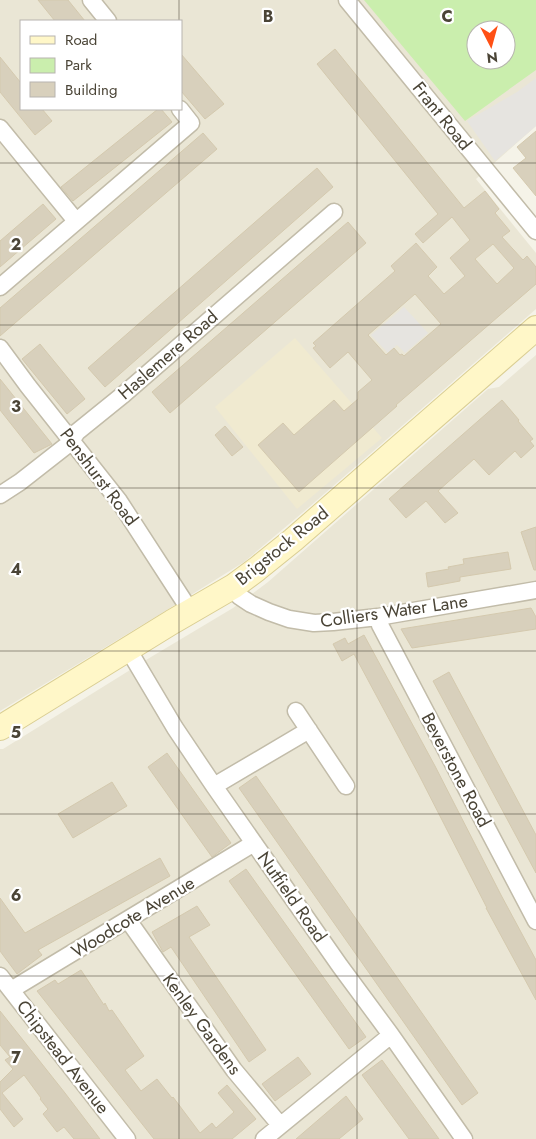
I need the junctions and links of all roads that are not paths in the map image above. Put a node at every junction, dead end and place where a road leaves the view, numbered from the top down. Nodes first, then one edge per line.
1 (91, 0) edge
2 (347, 0) edge
3 (107, 20) edge
4 (181, 110) edge
5 (0, 128) edge
6 (334, 212) dead end
7 (76, 221) junction
8 (536, 231) edge
9 (0, 287) edge
10 (536, 328) edge
11 (0, 348) edge
12 (72, 441) junction
13 (0, 495) edge
14 (234, 586) junction
15 (536, 590) edge
16 (191, 612) junction
17 (378, 617) junction
18 (128, 650) junction
19 (296, 711) dead end
20 (0, 728) edge
21 (309, 730) junction
22 (214, 786) junction
23 (346, 786) dead end
24 (254, 842) junction
25 (128, 920) junction
26 (536, 921) edge
27 (0, 976) edge
28 (11, 990) junction
29 (391, 1035) junction
30 (280, 1125) junction
31 (126, 1139) edge
32 (264, 1139) edge
33 (464, 1139) edge

1 - 3 street
2 - 8 street, Frant Road
4 - 7 street
5 - 7 street
6 - 12 street, Haslemere Road
7 - 9 street
10 - 14 main road, Brigstock Road
11 - 12 street, Penshurst Road
12 - 13 street, Haslemere Road
12 - 16 street, Penshurst Road
14 - 16 main road, Brigstock Road
14 - 17 street, Colliers Water Lane
15 - 17 street, Colliers Water Lane
16 - 18 main road, Brigstock Road
17 - 26 street, Beverstone Road
18 - 20 main road, Brigstock Road
18 - 22 street, Nutfield Road
19 - 21 street
21 - 22 street
21 - 23 street
22 - 24 street, Nutfield Road
24 - 25 street, Woodcote Avenue
24 - 29 street, Nutfield Road
25 - 28 street, Woodcote Avenue
25 - 30 street, Kenley Gardens
27 - 28 street, Chipstead Avenue
28 - 31 street, Chipstead Avenue
29 - 30 street
29 - 33 street, Nutfield Road
30 - 32 street

